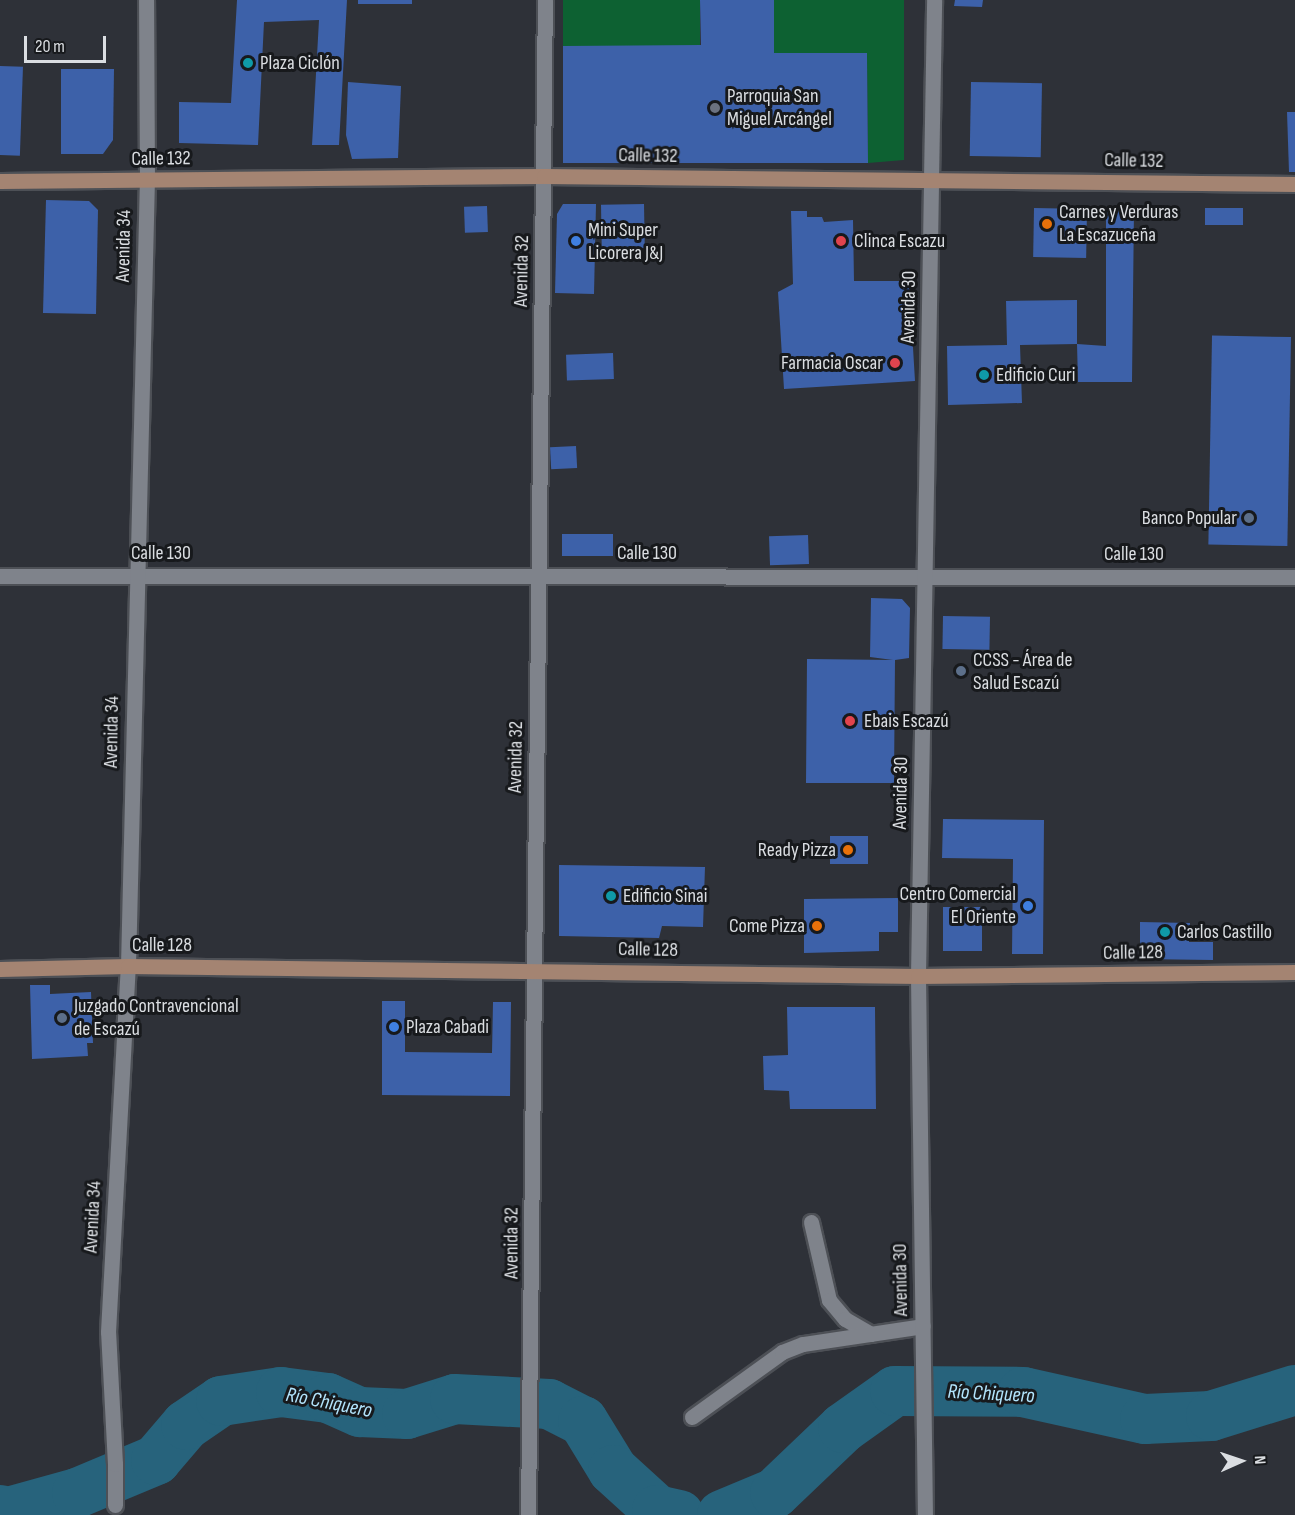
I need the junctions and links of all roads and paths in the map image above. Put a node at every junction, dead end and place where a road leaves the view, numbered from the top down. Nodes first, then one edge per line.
1 (146, 0) edge
2 (545, 0) edge
3 (934, 0) edge
4 (544, 176) junction
5 (147, 180) junction
6 (931, 180) junction
7 (0, 181) edge
8 (1295, 184) edge
9 (136, 574) junction
10 (926, 574) junction
11 (540, 575) junction
12 (0, 576) edge
13 (1295, 577) edge
14 (128, 966) junction
15 (0, 969) edge
16 (535, 970) junction
17 (1295, 972) edge
18 (918, 976) junction
19 (811, 1222) dead end
20 (922, 1326) junction
21 (871, 1334) junction
22 (692, 1417) dead end
23 (115, 1505) dead end
24 (528, 1515) edge
25 (925, 1515) edge

1 - 5 street, Avenida 34
2 - 4 street, Avenida 32
3 - 6 street, Avenida 30
4 - 5 main road, Calle 132
4 - 6 main road, Calle 132
4 - 11 street, Avenida 32
5 - 7 main road, Calle 132
5 - 9 street, Avenida 34
6 - 8 main road, Calle 132
6 - 10 street, Avenida 30
9 - 11 street, Calle 130
9 - 12 street, Calle 130
9 - 14 street, Avenida 34
10 - 11 street, Calle 130
10 - 13 street, Calle 130
10 - 18 street, Avenida 30
11 - 16 street, Avenida 32
14 - 15 main road, Calle 128
14 - 16 main road, Calle 128
14 - 23 street, Avenida 34
16 - 18 main road, Calle 128
16 - 24 street, Avenida 32
17 - 18 main road, Calle 128
18 - 20 street, Avenida 30
19 - 21 street
20 - 21 street
20 - 25 street, Avenida 30
21 - 22 street

